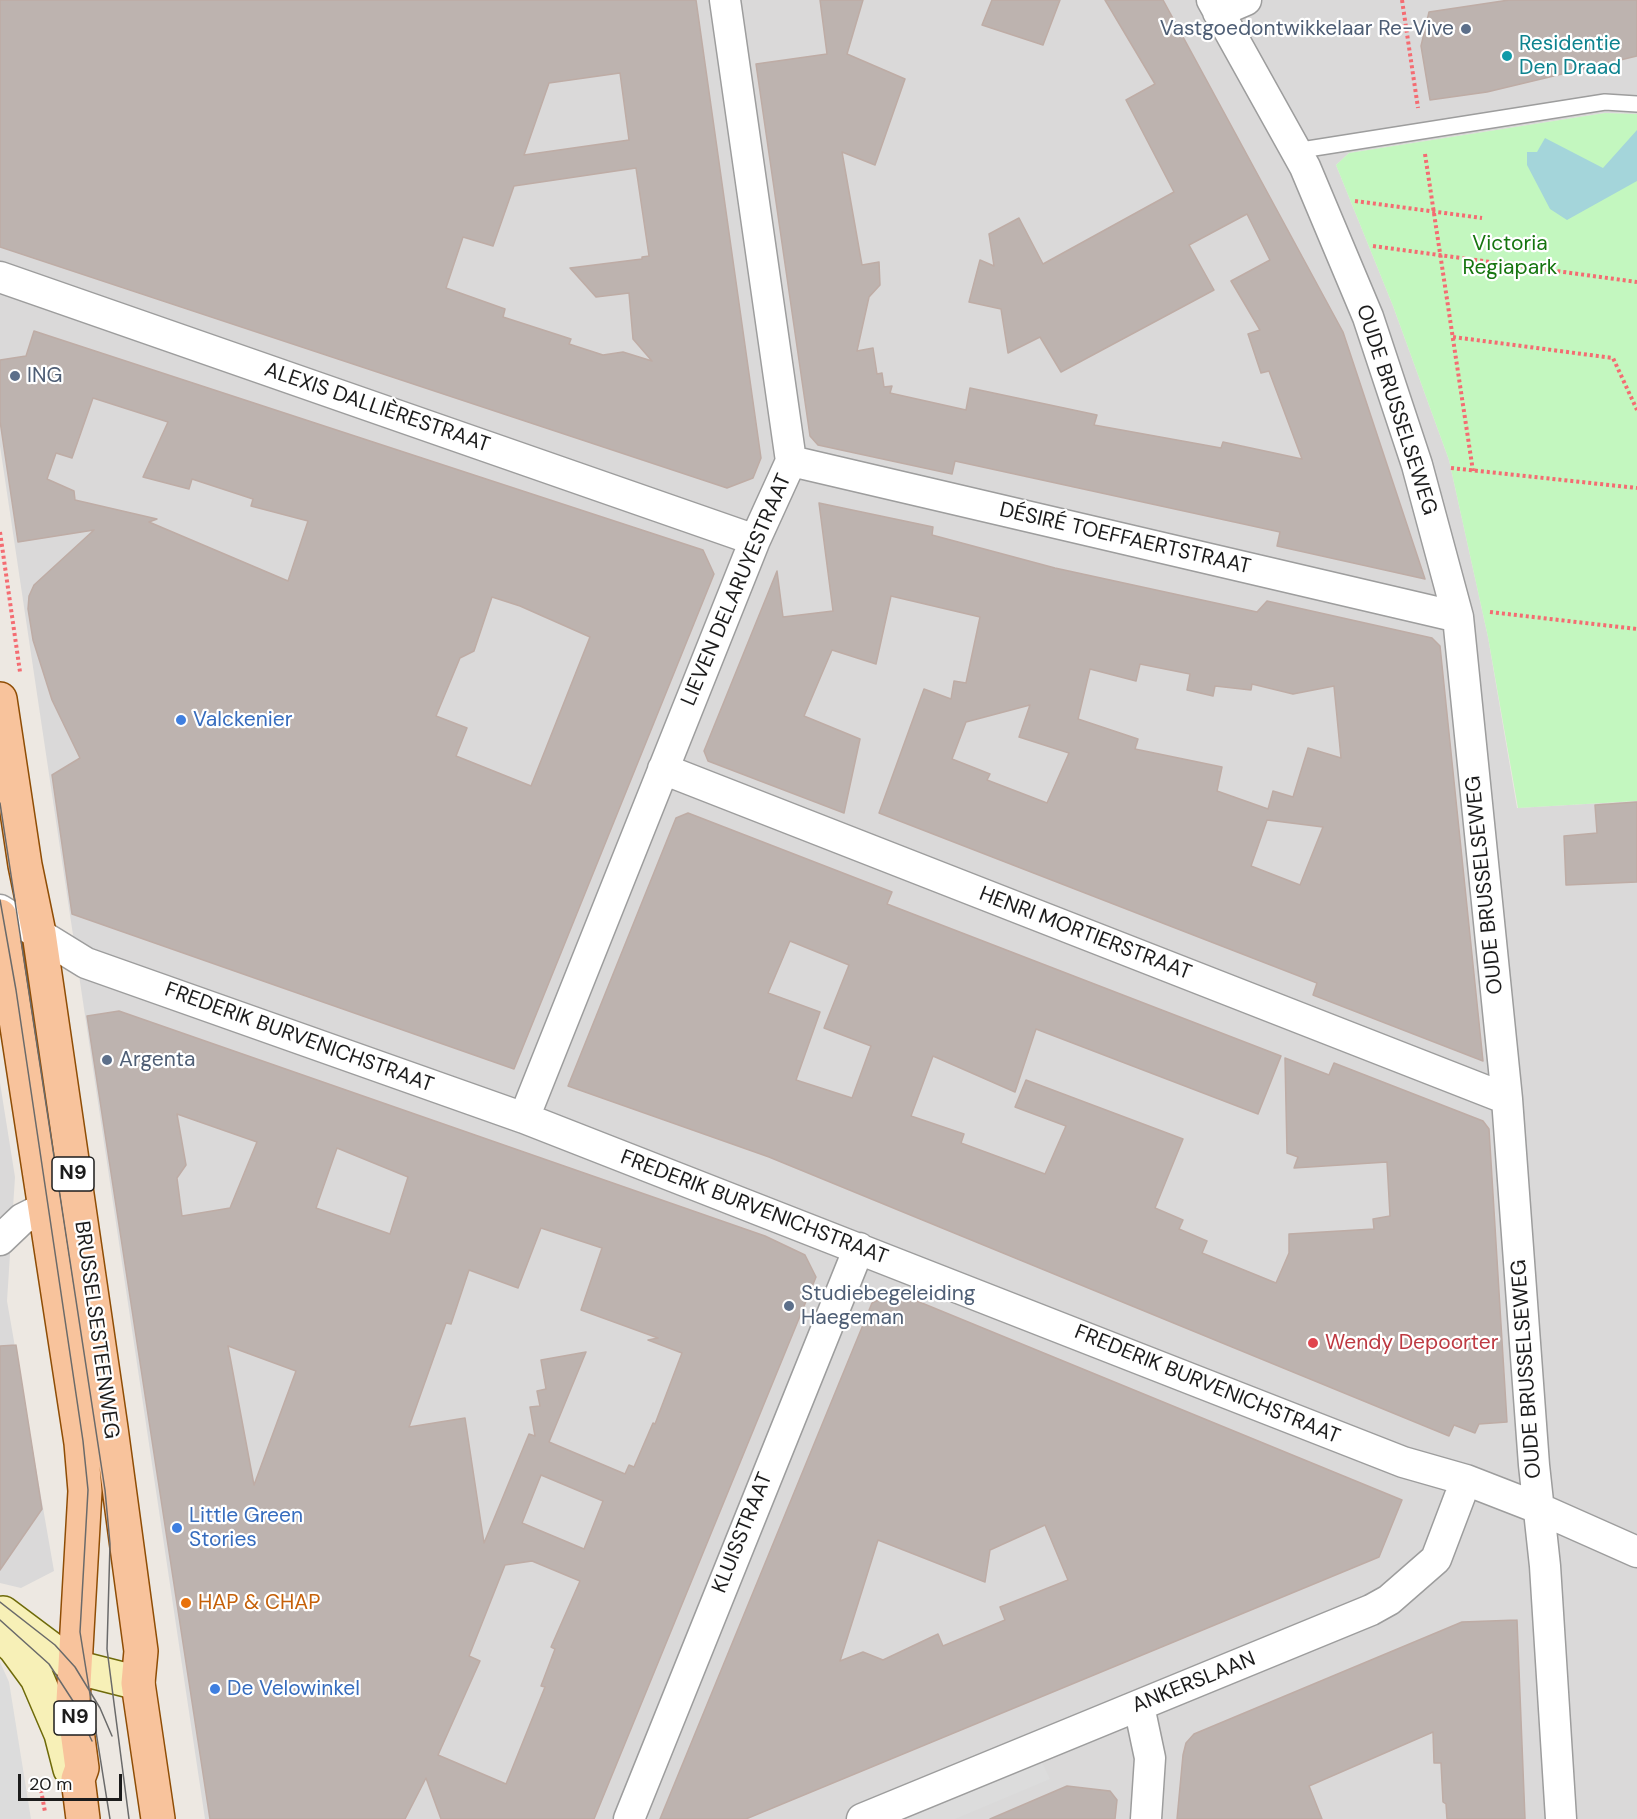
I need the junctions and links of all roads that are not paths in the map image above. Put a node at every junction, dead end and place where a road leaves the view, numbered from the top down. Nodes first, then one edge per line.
1 (725, 0) edge
2 (1245, 0) edge
3 (1215, 6) edge
4 (1637, 104) edge
5 (1295, 151) junction
6 (0, 277) edge
7 (791, 461) junction
8 (755, 540) junction
9 (1456, 612) junction
10 (0, 699) edge
11 (663, 769) junction
12 (0, 910) edge
13 (0, 916) edge
14 (39, 933) junction
15 (1507, 1099) junction
16 (524, 1118) junction
17 (44, 1208) junction
18 (0, 1240) edge
19 (859, 1248) junction
20 (1466, 1480) junction
21 (1538, 1508) junction
22 (1637, 1552) edge
23 (0, 1611) edge
24 (0, 1634) edge
25 (75, 1667) junction
26 (138, 1683) junction
27 (1139, 1706) junction
28 (78, 1779) junction
29 (83, 1819) edge
30 (158, 1819) edge
31 (628, 1819) edge
32 (862, 1819) edge
33 (1146, 1819) edge
34 (1561, 1819) edge

1 - 7 street, LIEVEN DELARUYESTRAAT
2 - 3 street
3 - 5 street, OUDE BRUSSELSEWEG
4 - 5 lane
5 - 9 street, OUDE BRUSSELSEWEG
6 - 8 street, ALEXIS DALLIÈRESTRAAT
7 - 8 street, LIEVEN DELARUYESTRAAT
7 - 9 street, DÉSIRÉ TOEFFAERTSTRAAT
8 - 11 street, LIEVEN DELARUYESTRAAT
9 - 15 street, OUDE BRUSSELSEWEG
10 - 14 main road, BRUSSELSESTEENWEG / N9
11 - 15 street, HENRI MORTIERSTRAAT
11 - 16 street, LIEVEN DELARUYESTRAAT
12 - 14 street, FREDERIK BURVENICHSTRAAT
13 - 17 main road, BRUSSELSESTEENWEG / N9
14 - 16 street, FREDERIK BURVENICHSTRAAT
14 - 26 main road, BRUSSELSESTEENWEG / N9
15 - 21 street, OUDE BRUSSELSEWEG
16 - 19 street, FREDERIK BURVENICHSTRAAT
17 - 18 street
17 - 25 main road, BRUSSELSESTEENWEG / N9
19 - 20 street, FREDERIK BURVENICHSTRAAT
19 - 31 street, KLUISSTRAAT
20 - 21 street, FREDERIK BURVENICHSTRAAT
20 - 27 street, ANKERSLAAN
21 - 22 street, FREDERIK BURVENICHSTRAAT
21 - 34 street, OUDE BRUSSELSEWEG
23 - 25 street
24 - 28 street
25 - 26 street
25 - 28 main road, BRUSSELSESTEENWEG / N9
26 - 30 main road, BRUSSELSESTEENWEG / N9
27 - 32 street, ANKERSLAAN
27 - 33 street
28 - 29 main road, BRUSSELSESTEENWEG / N9

